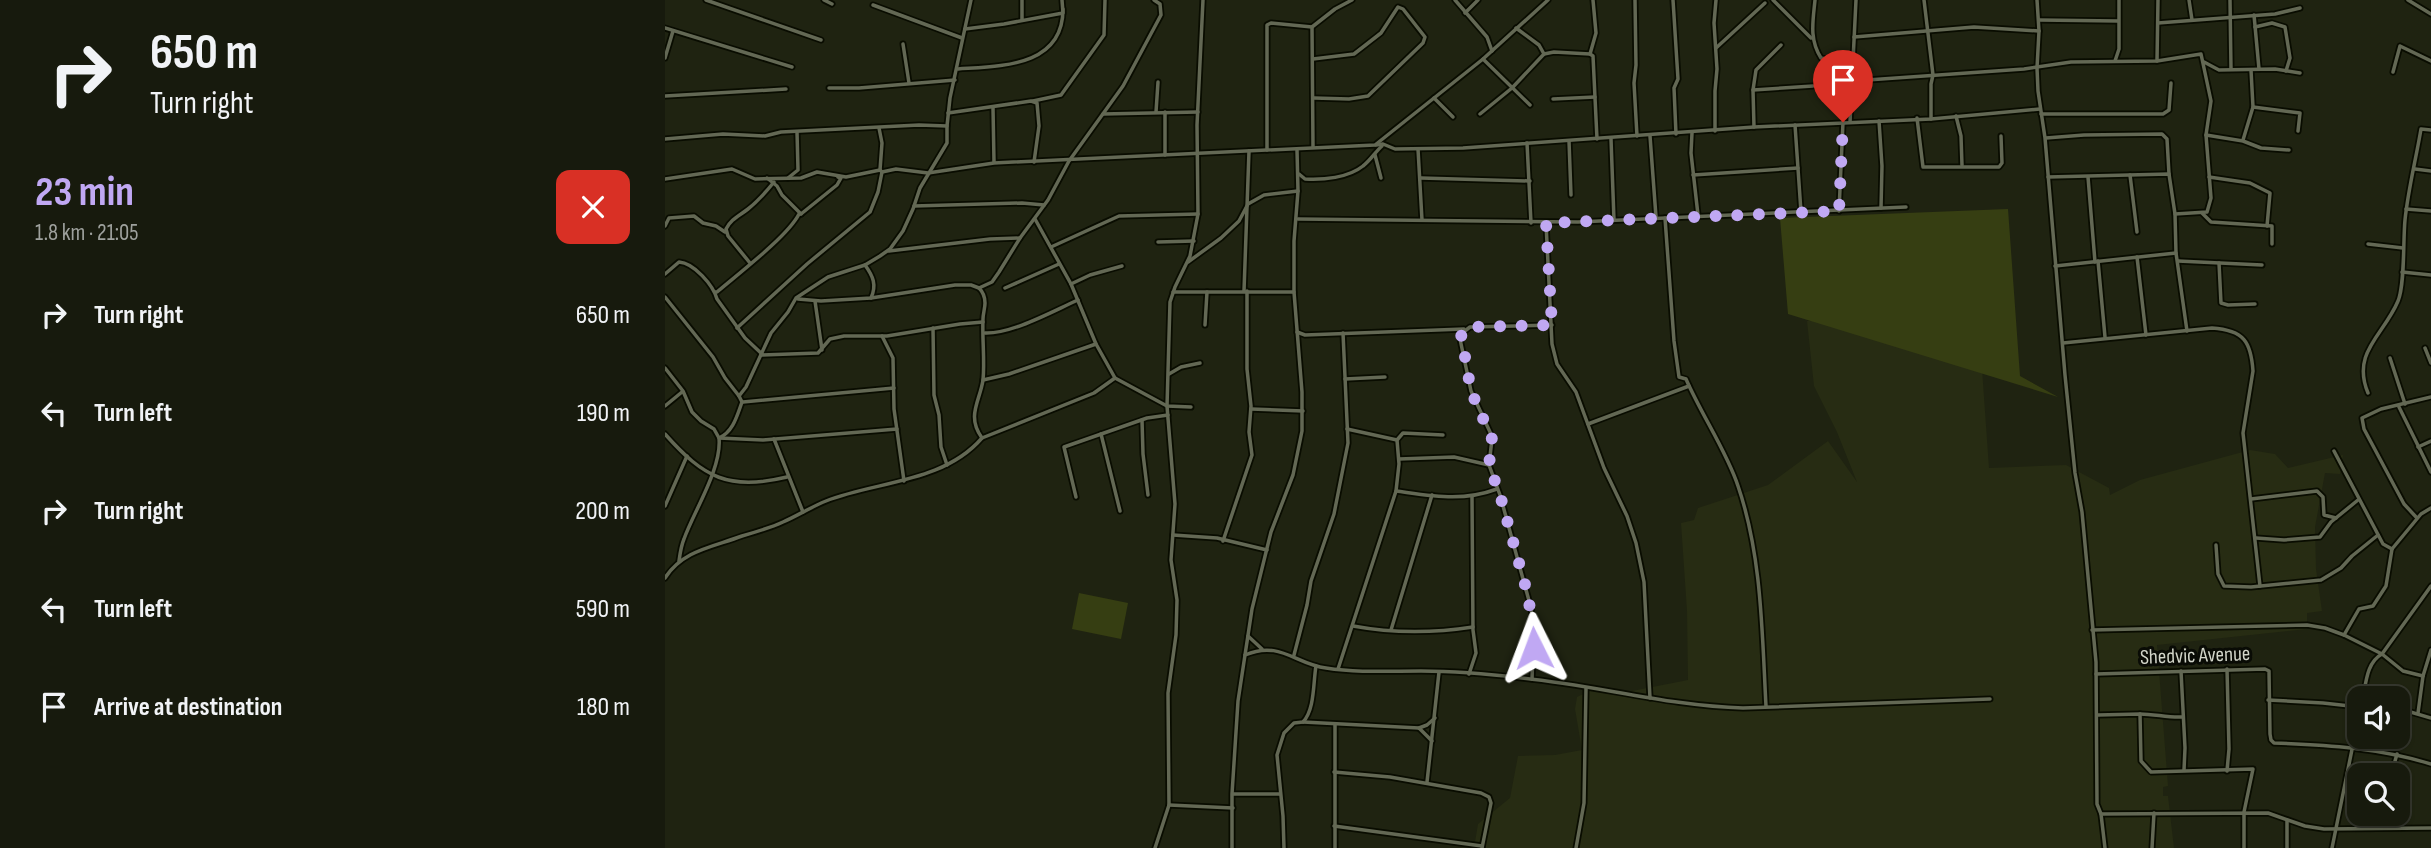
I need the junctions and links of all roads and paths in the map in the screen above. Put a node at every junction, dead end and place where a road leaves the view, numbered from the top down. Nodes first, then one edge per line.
1 (706, 0) edge
2 (824, 0) edge
3 (971, 0) edge
4 (1022, 0) edge
5 (1062, 0) edge
6 (1105, 0) edge
7 (1154, 0) edge
8 (1203, 0) edge
9 (1352, 0) edge
10 (1455, 0) edge
11 (1478, 0) edge
12 (1548, 0) edge
13 (1593, 0) edge
14 (1635, 0) edge
15 (1673, 0) edge
16 (1716, 0) edge
17 (1773, 0) edge
18 (1815, 0) edge
19 (1856, 0) edge
20 (1924, 0) edge
21 (2037, 0) edge
22 (2119, 0) edge
23 (2158, 0) edge
24 (2189, 0) edge
25 (2230, 0) edge
26 (2408, 0) edge
27 (1765, 3) dead end
28 (832, 4) dead end
29 (873, 5) dead end
30 (2300, 8) dead end
31 (1063, 9) junction
32 (1465, 12) junction
33 (2431, 13) edge
34 (2254, 15) junction
35 (2229, 16) junction
36 (1022, 20) junction
37 (2039, 20) junction
38 (2192, 20) junction
39 (2118, 21) junction
40 (2158, 23) junction
41 (1312, 27) junction
42 (2255, 27) junction
43 (665, 28) edge
44 (1516, 28) junction
45 (965, 29) junction
46 (673, 31) junction
47 (2039, 31) junction
48 (1928, 32) junction
49 (1854, 37) junction
50 (963, 38) junction
51 (1812, 39) junction
52 (821, 40) dead end
53 (903, 44) dead end
54 (1781, 45) dead end
55 (1716, 48) junction
56 (1492, 51) junction
57 (1544, 54) junction
58 (1590, 54) junction
59 (665, 58) edge
60 (1313, 59) junction
61 (1483, 59) junction
62 (2115, 61) junction
63 (2157, 61) junction
64 (2431, 61) edge
65 (2204, 62) junction
66 (1853, 64) junction
67 (792, 67) dead end
68 (2036, 68) junction
69 (958, 69) junction
70 (2231, 69) junction
71 (2251, 70) junction
72 (2259, 70) junction
73 (2286, 71) junction
74 (2393, 72) dead end
75 (2299, 73) dead end
76 (1933, 75) junction
77 (955, 80) junction
78 (1853, 81) junction
79 (1158, 82) dead end
80 (909, 83) junction
81 (2171, 83) dead end
82 (1813, 86) dead end
83 (829, 88) dead end
84 (1511, 88) junction
85 (786, 89) dead end
86 (1753, 90) junction
87 (665, 96) edge
88 (1595, 97) junction
89 (1314, 98) junction
90 (1434, 98) junction
91 (1553, 99) dead end
92 (1031, 101) junction
93 (1530, 105) dead end
94 (2253, 107) junction
95 (993, 108) junction
96 (1165, 111) junction
97 (2040, 111) junction
98 (1156, 112) junction
99 (1199, 112) junction
100 (948, 113) junction
101 (1103, 114) junction
102 (1480, 114) dead end
103 (1956, 116) junction
104 (1453, 117) dead end
105 (1917, 118) junction
106 (1931, 119) junction
107 (1879, 121) junction
108 (1843, 122) junction
109 (1850, 122) junction
110 (1795, 125) junction
111 (947, 126) junction
112 (1754, 127) junction
113 (879, 128) junction
114 (2431, 130) edge
115 (1715, 131) junction
116 (2298, 131) dead end
117 (797, 132) junction
118 (1692, 133) junction
119 (1676, 134) junction
120 (1650, 135) junction
121 (2206, 135) junction
122 (1637, 136) junction
123 (2001, 136) dead end
124 (2045, 138) junction
125 (665, 139) edge
126 (1597, 139) junction
127 (1611, 139) junction
128 (1569, 141) junction
129 (2243, 141) junction
130 (1527, 143) junction
131 (1383, 144) junction
132 (1375, 145) junction
133 (1313, 148) junction
134 (1418, 149) junction
135 (1267, 150) junction
136 (1297, 150) junction
137 (2289, 150) dead end
138 (1249, 151) junction
139 (1375, 153) junction
140 (1165, 155) junction
141 (1199, 155) junction
142 (1069, 161) junction
143 (1034, 162) junction
144 (994, 163) junction
145 (1962, 166) junction
146 (1798, 168) junction
147 (2415, 169) junction
148 (881, 171) junction
149 (2431, 171) edge
150 (928, 173) junction
151 (1298, 173) junction
152 (2169, 174) junction
153 (1693, 175) junction
154 (2130, 175) junction
155 (765, 177) junction
156 (2048, 177) junction
157 (2088, 177) junction
158 (2209, 177) junction
159 (788, 178) junction
160 (843, 178) junction
161 (1381, 178) dead end
162 (1421, 178) junction
163 (665, 179) edge
164 (1530, 181) junction
165 (774, 182) junction
166 (1298, 191) junction
167 (1571, 195) dead end
168 (1044, 205) junction
169 (914, 206) junction
170 (1906, 207) dead end
171 (1881, 208) junction
172 (2406, 209) junction
173 (1245, 211) junction
174 (1839, 211) junction
175 (2431, 211) edge
176 (1801, 212) junction
177 (2202, 213) junction
178 (801, 214) junction
179 (1198, 214) junction
180 (2175, 214) junction
181 (1698, 216) junction
182 (1655, 217) junction
183 (1665, 218) junction
184 (1035, 219) junction
185 (1297, 219) junction
186 (1422, 220) junction
187 (1614, 220) junction
188 (1531, 223) junction
189 (1546, 223) junction
190 (665, 226) edge
191 (2267, 226) junction
192 (2137, 232) dead end
193 (727, 233) junction
194 (1020, 237) junction
195 (1194, 241) junction
196 (1158, 242) dead end
197 (2272, 244) dead end
198 (2368, 244) dead end
199 (1051, 247) junction
200 (2403, 248) junction
201 (886, 251) junction
202 (2176, 253) junction
203 (1198, 255) junction
204 (1191, 256) junction
205 (2137, 257) junction
206 (2178, 261) junction
207 (2096, 262) junction
208 (750, 263) junction
209 (1187, 263) junction
210 (2220, 263) junction
211 (1059, 264) junction
212 (865, 265) junction
213 (2262, 265) dead end
214 (1122, 266) dead end
215 (2055, 266) junction
216 (2402, 272) junction
217 (665, 274) edge
218 (2431, 275) edge
219 (1071, 284) junction
220 (979, 288) junction
221 (1005, 288) dead end
222 (1246, 291) junction
223 (715, 292) junction
224 (1173, 292) junction
225 (1207, 292) junction
226 (1294, 292) junction
227 (665, 298) edge
228 (796, 298) junction
229 (871, 298) junction
230 (1078, 300) junction
231 (815, 301) junction
232 (2255, 304) dead end
233 (983, 322) junction
234 (1205, 325) dead end
235 (1552, 325) junction
236 (737, 328) junction
237 (933, 328) junction
238 (1464, 329) junction
239 (2187, 331) junction
240 (1297, 332) junction
241 (985, 333) junction
242 (1343, 333) junction
243 (1305, 335) junction
244 (2146, 335) junction
245 (882, 336) junction
246 (2105, 337) junction
247 (2063, 343) junction
248 (1096, 344) junction
249 (1298, 346) junction
250 (2425, 348) dead end
251 (821, 350) junction
252 (761, 355) junction
253 (2390, 358) dead end
254 (1200, 363) dead end
255 (2431, 363) edge
256 (665, 368) edge
257 (1168, 374) junction
258 (1385, 377) dead end
259 (1115, 378) junction
260 (1344, 379) junction
261 (983, 380) junction
262 (1689, 386) junction
263 (894, 388) junction
264 (683, 391) junction
265 (2368, 393) dead end
266 (739, 396) junction
267 (2431, 397) edge
268 (742, 402) junction
269 (2405, 404) junction
270 (665, 406) edge
271 (1167, 406) junction
272 (1191, 407) dead end
273 (2399, 407) junction
274 (1251, 409) junction
275 (1303, 411) junction
276 (1168, 415) junction
277 (1142, 420) junction
278 (1588, 424) junction
279 (897, 429) junction
280 (1347, 429) junction
281 (1101, 434) junction
282 (1443, 435) dead end
283 (665, 436) edge
284 (719, 438) junction
285 (982, 438) junction
286 (774, 439) junction
287 (1397, 440) junction
288 (2431, 440) edge
289 (2418, 447) junction
290 (2334, 451) dead end
291 (687, 456) junction
292 (1399, 459) junction
293 (947, 464) junction
294 (1489, 465) junction
295 (2431, 472) edge
296 (711, 475) junction
297 (787, 477) junction
298 (904, 481) junction
299 (1497, 488) junction
300 (1396, 491) junction
301 (1148, 495) dead end
302 (1431, 495) junction
303 (1076, 497) dead end
304 (1472, 497) junction
305 (2251, 499) junction
306 (2358, 500) junction
307 (665, 506) edge
308 (2431, 508) edge
309 (1120, 511) dead end
310 (803, 512) junction
311 (2336, 518) junction
312 (2417, 518) junction
313 (2378, 535) junction
314 (1172, 536) junction
315 (2256, 538) junction
316 (1223, 541) junction
317 (2215, 545) dead end
318 (2392, 549) junction
319 (1267, 550) junction
320 (679, 561) junction
321 (665, 578) edge
322 (2260, 586) junction
323 (2431, 586) edge
324 (1352, 626) junction
325 (1473, 627) junction
326 (1391, 630) junction
327 (2092, 630) junction
328 (1248, 635) junction
329 (2344, 635) junction
330 (1262, 649) junction
331 (2431, 650) edge
332 (2382, 654) junction
333 (1245, 655) junction
334 (1294, 655) junction
335 (1316, 666) junction
336 (1338, 669) junction
337 (2227, 669) junction
338 (2181, 671) junction
339 (1439, 672) junction
340 (1469, 674) junction
341 (2096, 674) junction
342 (2423, 676) junction
343 (1532, 679) junction
344 (2365, 686) edge
345 (1586, 688) junction
346 (1650, 698) junction
347 (1990, 699) dead end
348 (2269, 700) junction
349 (1766, 706) junction
350 (2347, 706) edge
351 (2410, 711) edge
352 (2418, 713) junction
353 (2140, 714) junction
354 (2098, 715) junction
355 (2183, 717) junction
356 (1434, 718) junction
357 (2431, 718) edge
358 (1303, 722) junction
359 (1335, 725) junction
360 (1419, 728) junction
361 (1432, 741) junction
362 (2347, 747) edge
363 (2353, 749) edge
364 (2366, 749) edge
365 (2397, 754) junction
366 (2394, 763) edge
367 (2431, 764) edge
368 (2184, 771) junction
369 (2227, 771) junction
370 (1334, 772) junction
371 (1427, 782) junction
372 (1232, 794) junction
373 (1280, 794) junction
374 (1169, 805) junction
375 (1233, 808) junction
376 (2244, 812) junction
377 (2154, 813) junction
378 (2101, 814) junction
379 (2287, 820) junction
380 (1334, 826) junction
381 (2385, 827) joint
382 (2431, 828) edge
383 (2335, 829) junction
384 (1482, 847) edge
385 (1155, 848) edge
386 (1232, 848) edge
387 (1284, 848) edge
388 (1335, 848) edge
389 (1576, 848) edge
390 (2105, 848) edge
391 (2152, 848) edge
392 (2244, 848) edge
393 (2287, 848) edge
394 (2332, 848) edge

1 - 52 street
2 - 28 street
3 - 45 street
4 - 36 street
5 - 31 street
6 - 92 street
7 - 101 street
8 - 99 street
9 - 41 street
10 - 32 street
11 - 32 street
12 - 44 street
13 - 58 street
14 - 122 street
15 - 119 street
16 - 55 street
17 - 51 street
18 - 51 street
19 - 49 street
20 - 48 street
21 - 37 street
22 - 39 street
23 - 40 street
24 - 38 street
25 - 35 street
26 - 33 street
27 - 55 street
29 - 50 street
30 - 34 street
31 - 36 street
31 - 69 street
32 - 56 street
34 - 35 street
34 - 42 street
35 - 38 street
35 - 70 street
36 - 45 street
37 - 39 street
37 - 47 street
38 - 40 street
39 - 62 street
40 - 63 street
41 - 60 street
41 - 135 street
42 - 72 street
42 - 73 street
43 - 46 street
44 - 56 street
44 - 57 street
45 - 50 street
46 - 59 street
46 - 67 street
47 - 48 street
47 - 68 street
48 - 49 street
48 - 76 street
49 - 66 street
50 - 69 street
51 - 66 street
53 - 80 street
54 - 86 street
55 - 115 street
56 - 61 street
57 - 58 street
57 - 84 street
58 - 88 street
60 - 89 street
60 - 89 street
61 - 84 street
61 - 90 street
62 - 63 street
62 - 68 street
63 - 65 street
64 - 74 street
65 - 70 street
65 - 121 street
66 - 78 street
68 - 76 street
68 - 97 street
69 - 77 street
70 - 71 street
71 - 72 street
71 - 94 street
72 - 73 street
73 - 75 street
76 - 78 street
76 - 106 street
77 - 80 street
77 - 100 street
78 - 109 street
79 - 98 street
80 - 83 street
81 - 97 street
82 - 86 street
84 - 93 street
84 - 102 street
85 - 87 street
86 - 112 street
88 - 91 street
88 - 126 street
89 - 133 street
90 - 104 street
90 - 132 street
92 - 95 street
92 - 143 street
94 - 116 street
94 - 129 street
95 - 100 street
95 - 144 street
96 - 98 street
96 - 99 street
96 - 140 street
97 - 103 street
97 - 124 street
98 - 101 street
99 - 141 street
100 - 111 street
101 - 142 street
103 - 106 street
103 - 145 street
105 - 106 street
105 - 107 street
105 - 145 street
107 - 109 street
107 - 171 street
108 - 109 street
108 - 110 street
108 - 174 street
110 - 112 street
110 - 146 street
111 - 113 street
111 - 150 street
112 - 115 street
113 - 117 street
113 - 148 street
114 - 147 street
115 - 118 street
117 - 125 street
117 - 159 street
118 - 119 street
118 - 153 street
119 - 120 street
120 - 122 street
120 - 182 street
121 - 129 street
121 - 158 street
122 - 127 street
123 - 145 street
124 - 152 street
124 - 156 street
126 - 127 street
126 - 128 street
127 - 187 street
128 - 130 street
128 - 167 street
129 - 137 street
130 - 134 street
130 - 164 street
131 - 132 street
131 - 134 street
131 - 139 street
132 - 133 street
133 - 136 street
134 - 162 street
135 - 136 street
135 - 138 street
136 - 151 street
138 - 141 street
138 - 173 street
139 - 151 street
139 - 161 street
140 - 141 street
140 - 142 street
141 - 179 street
142 - 143 street
142 - 168 street
143 - 144 street
144 - 150 street
146 - 153 street
146 - 176 street
147 - 149 street
147 - 172 street
148 - 150 street
148 - 160 street
148 - 236 street
150 - 169 street
151 - 166 street
152 - 154 street
152 - 180 street
153 - 181 street
154 - 157 street
154 - 192 street
155 - 159 street
155 - 163 street
155 - 165 street
156 - 157 street
156 - 215 street
157 - 207 street
158 - 177 street
158 - 191 street
159 - 160 street
160 - 178 street
162 - 164 street
162 - 186 street
164 - 188 street
165 - 178 street
165 - 193 street
166 - 173 street
166 - 185 street
168 - 169 street
168 - 184 street
169 - 201 street
170 - 171 street
171 - 174 street
172 - 175 street
172 - 200 street
173 - 203 street
173 - 222 street
174 - 176 street
176 - 181 street
177 - 180 street
177 - 191 street
178 - 208 street
179 - 195 street
179 - 199 street
180 - 202 street
181 - 183 street
182 - 183 street
182 - 187 street
183 - 262 street
184 - 194 street
184 - 199 street
185 - 186 street
185 - 226 street
186 - 188 street
187 - 189 street
188 - 189 street
189 - 235 street
190 - 193 street
191 - 197 street
193 - 208 street
194 - 201 street
194 - 220 street
195 - 196 street
195 - 204 street
198 - 200 street
199 - 211 street
200 - 216 street
201 - 212 street
202 - 205 street
202 - 206 street
203 - 204 street
203 - 209 street
204 - 209 street
205 - 207 street
205 - 244 street
206 - 210 street
206 - 239 street
207 - 215 street
207 - 246 street
208 - 223 street
209 - 224 street
210 - 213 street
210 - 232 street
211 - 219 street
211 - 221 street
212 - 228 street
212 - 229 street
214 - 219 street
215 - 247 street
216 - 218 street
216 - 265 street
217 - 223 street
219 - 230 street
220 - 229 street
220 - 233 street
222 - 225 street
222 - 226 street
222 - 274 street
223 - 236 street
224 - 225 street
224 - 257 street
225 - 234 street
226 - 240 street
227 - 266 street
228 - 231 street
228 - 252 street
229 - 231 street
230 - 241 street
230 - 248 street
231 - 251 street
233 - 237 street
233 - 241 street
235 - 238 street
235 - 278 street
236 - 252 street
237 - 245 street
237 - 293 street
238 - 242 street
238 - 294 street
239 - 244 street
239 - 305 street
240 - 243 street
240 - 249 street
241 - 261 street
242 - 243 street
242 - 260 street
243 - 249 street
244 - 246 street
245 - 251 street
245 - 263 street
246 - 247 street
247 - 327 street
248 - 259 street
248 - 261 street
249 - 275 street
250 - 255 street
251 - 252 street
252 - 266 street
253 - 269 street
254 - 257 street
256 - 264 street
257 - 271 street
258 - 260 street
259 - 271 street
259 - 285 street
260 - 280 street
261 - 285 street
262 - 278 street
262 - 349 street
263 - 268 street
263 - 279 street
264 - 270 street
264 - 284 street
266 - 268 street
267 - 269 street
268 - 284 street
269 - 273 street
271 - 272 street
271 - 276 street
273 - 289 street
273 - 312 street
274 - 275 street
274 - 316 street
275 - 319 street
276 - 277 street
276 - 314 street
277 - 281 street
277 - 301 street
278 - 346 street
279 - 286 street
279 - 298 street
280 - 287 street
280 - 334 street
281 - 303 street
281 - 309 street
282 - 287 street
283 - 291 street
284 - 286 street
284 - 296 street
285 - 293 street
286 - 297 street
287 - 292 street
288 - 289 street
289 - 295 street
290 - 306 street
291 - 296 street
291 - 307 street
292 - 294 street
292 - 300 street
293 - 298 street
294 - 299 street
296 - 297 street
296 - 320 street
297 - 310 street
298 - 310 street
299 - 304 street
299 - 343 street
300 - 302 street
300 - 324 street
302 - 304 street
302 - 326 street
304 - 325 street
305 - 311 street
305 - 315 street
306 - 311 street
306 - 313 street
308 - 312 street
310 - 320 street
311 - 315 street
312 - 318 street
313 - 318 street
313 - 322 street
314 - 316 street
314 - 374 street
315 - 322 street
316 - 319 street
317 - 322 street
318 - 329 street
319 - 328 street
320 - 321 street
323 - 332 street
324 - 326 street
324 - 336 street
325 - 326 street
325 - 340 street
327 - 329 street
327 - 341 street
328 - 330 street
328 - 333 street
329 - 332 street
330 - 333 street
330 - 334 street
331 - 342 street
332 - 342 street
332 - 344 street
333 - 372 street
334 - 335 street
335 - 336 street
335 - 358 street
336 - 339 street
337 - 338 street, Shedvic Avenue
337 - 348 street, Shedvic Avenue
337 - 369 street
338 - 341 street, Shedvic Avenue
338 - 355 street
339 - 340 street
339 - 356 street
340 - 343 street
341 - 354 street
342 - 352 street
343 - 345 street
345 - 346 street
345 - 389 street
346 - 349 street
347 - 349 street
348 - 350 street
348 - 362 street, Shedvic Avenue
351 - 352 street
352 - 357 street
353 - 354 street
353 - 355 street
353 - 368 street
354 - 378 street
355 - 368 street
356 - 360 street
356 - 361 street
358 - 359 street
358 - 373 street
359 - 360 street
359 - 370 street
360 - 361 street
361 - 371 street
363 - 383 street
364 - 365 street
365 - 366 street
365 - 367 street
368 - 369 street
369 - 376 street
370 - 371 street
370 - 380 street
371 - 384 street
372 - 373 street
372 - 375 street
373 - 387 street
374 - 375 street
374 - 385 street
375 - 386 street
376 - 377 street
376 - 379 street
376 - 392 street
377 - 378 street
377 - 391 street
378 - 390 street
379 - 383 street
379 - 393 street
380 - 384 street
380 - 388 street
381 - 382 street
381 - 383 street
383 - 394 street

